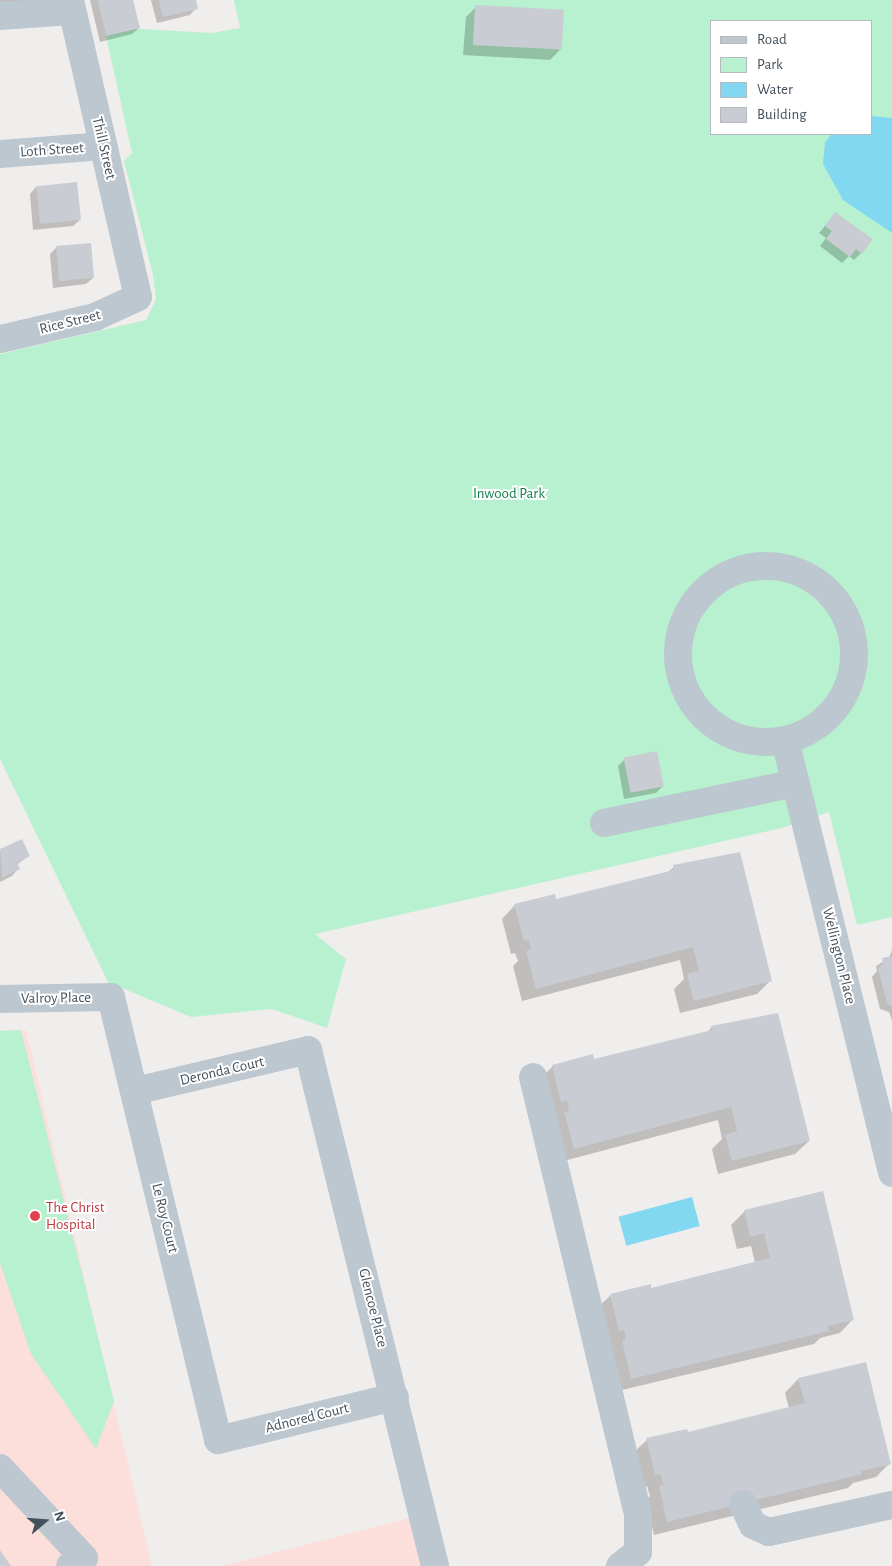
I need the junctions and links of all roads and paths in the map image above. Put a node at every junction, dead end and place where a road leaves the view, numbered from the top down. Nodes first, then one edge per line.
1 (71, 6) edge
2 (0, 16) edge
3 (104, 146) junction
4 (0, 154) edge
5 (138, 297) joint
6 (0, 339) edge
7 (785, 740) junction
8 (796, 783) junction
9 (604, 823) dead end
10 (111, 997) joint
11 (0, 999) edge
12 (308, 1050) joint
13 (533, 1077) dead end
14 (135, 1091) junction
15 (892, 1173) edge
16 (395, 1397) junction
17 (218, 1440) joint
18 (0, 1468) edge
19 (744, 1504) dead end
20 (892, 1504) edge
21 (70, 1566) edge
22 (435, 1566) edge
23 (620, 1566) edge

1 - 2 street
1 - 3 street, Thill Street
3 - 4 street, Loth Street
3 - 5 street, Thill Street
5 - 6 street, Rice Street
7 - 7 street
7 - 8 street, Wellington Place
8 - 9 street
8 - 15 street, Wellington Place
10 - 11 street, Valroy Place
10 - 14 street, Le Roy Court
12 - 14 street, Deronda Court
12 - 16 street, Glencoe Place
13 - 23 street
14 - 17 street, Le Roy Court
16 - 17 street, Adnored Court
16 - 22 street, Glencoe Place
18 - 21 street
19 - 20 street

